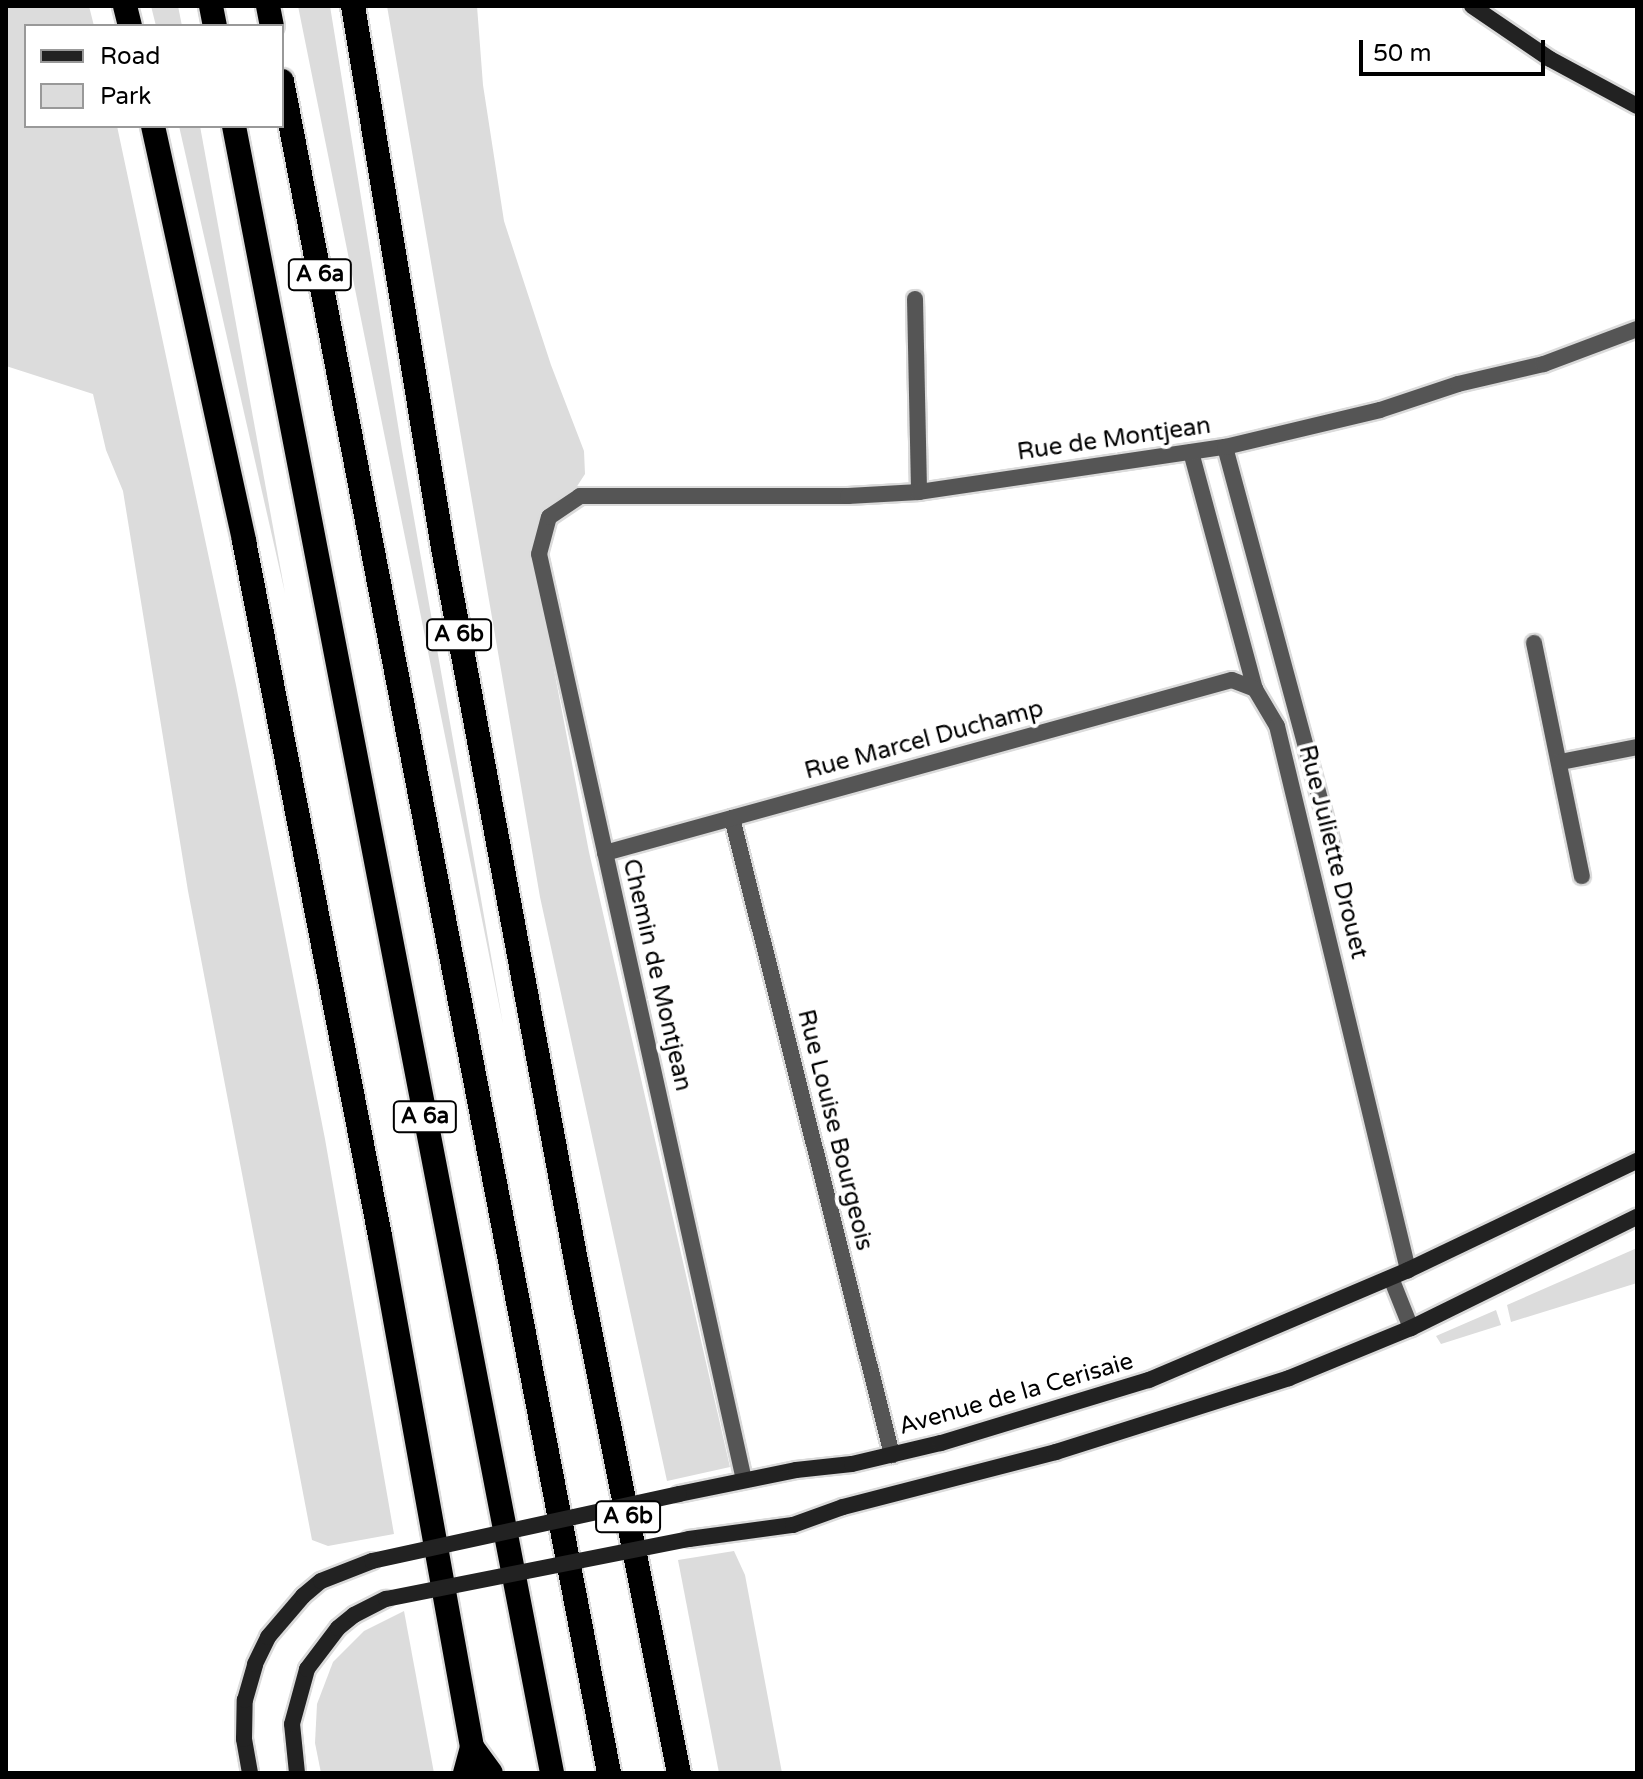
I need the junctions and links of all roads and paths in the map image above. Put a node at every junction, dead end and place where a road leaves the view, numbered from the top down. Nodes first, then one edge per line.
1 (353, 6) edge
2 (1472, 6) edge
3 (284, 91) edge
4 (1637, 106) edge
5 (153, 128) edge
6 (234, 128) edge
7 (915, 299) dead end
8 (1637, 329) edge
9 (1225, 447) junction
10 (1191, 452) junction
11 (919, 492) junction
12 (580, 496) joint
13 (1534, 643) dead end
14 (1255, 689) junction
15 (1637, 747) edge
16 (1560, 762) junction
17 (732, 818) junction
18 (1334, 850) dead end
19 (605, 853) junction
20 (1582, 876) dead end
21 (1637, 1161) edge
22 (1637, 1217) edge
23 (1408, 1270) junction
24 (1391, 1278) junction
25 (1411, 1328) junction
26 (892, 1455) junction
27 (744, 1480) junction
28 (472, 1747) junction
29 (250, 1773) edge
30 (297, 1773) edge
31 (465, 1773) edge
32 (491, 1773) edge
33 (552, 1773) edge
34 (609, 1773) edge
35 (679, 1773) edge

1 - 35 highway, A 6b
2 - 4 street
3 - 34 highway, A 6a
5 - 28 highway
6 - 33 highway, A 6a
7 - 11 street
8 - 9 street, Rue de Montjean
9 - 10 street, Rue de Montjean
9 - 18 street
10 - 11 street, Rue de Montjean
10 - 14 street, Rue Juliette Drouet
11 - 12 street, Rue de Montjean
12 - 19 street, Chemin de Montjean
13 - 16 street
14 - 17 street, Rue Marcel Duchamp
14 - 23 street, Rue Juliette Drouet
15 - 16 street
16 - 20 street
17 - 19 street, Rue Marcel Duchamp
17 - 26 street, Rue Louise Bourgeois
19 - 27 street, Chemin de Montjean
21 - 23 street, Avenue de la Cerisaie
22 - 25 street
23 - 24 street, Avenue de la Cerisaie
24 - 25 street
24 - 26 street, Avenue de la Cerisaie
25 - 30 street, bridge
26 - 27 street, Avenue de la Cerisaie
27 - 29 street, Avenue de la Cerisaie, bridge
28 - 31 highway
28 - 32 highway

